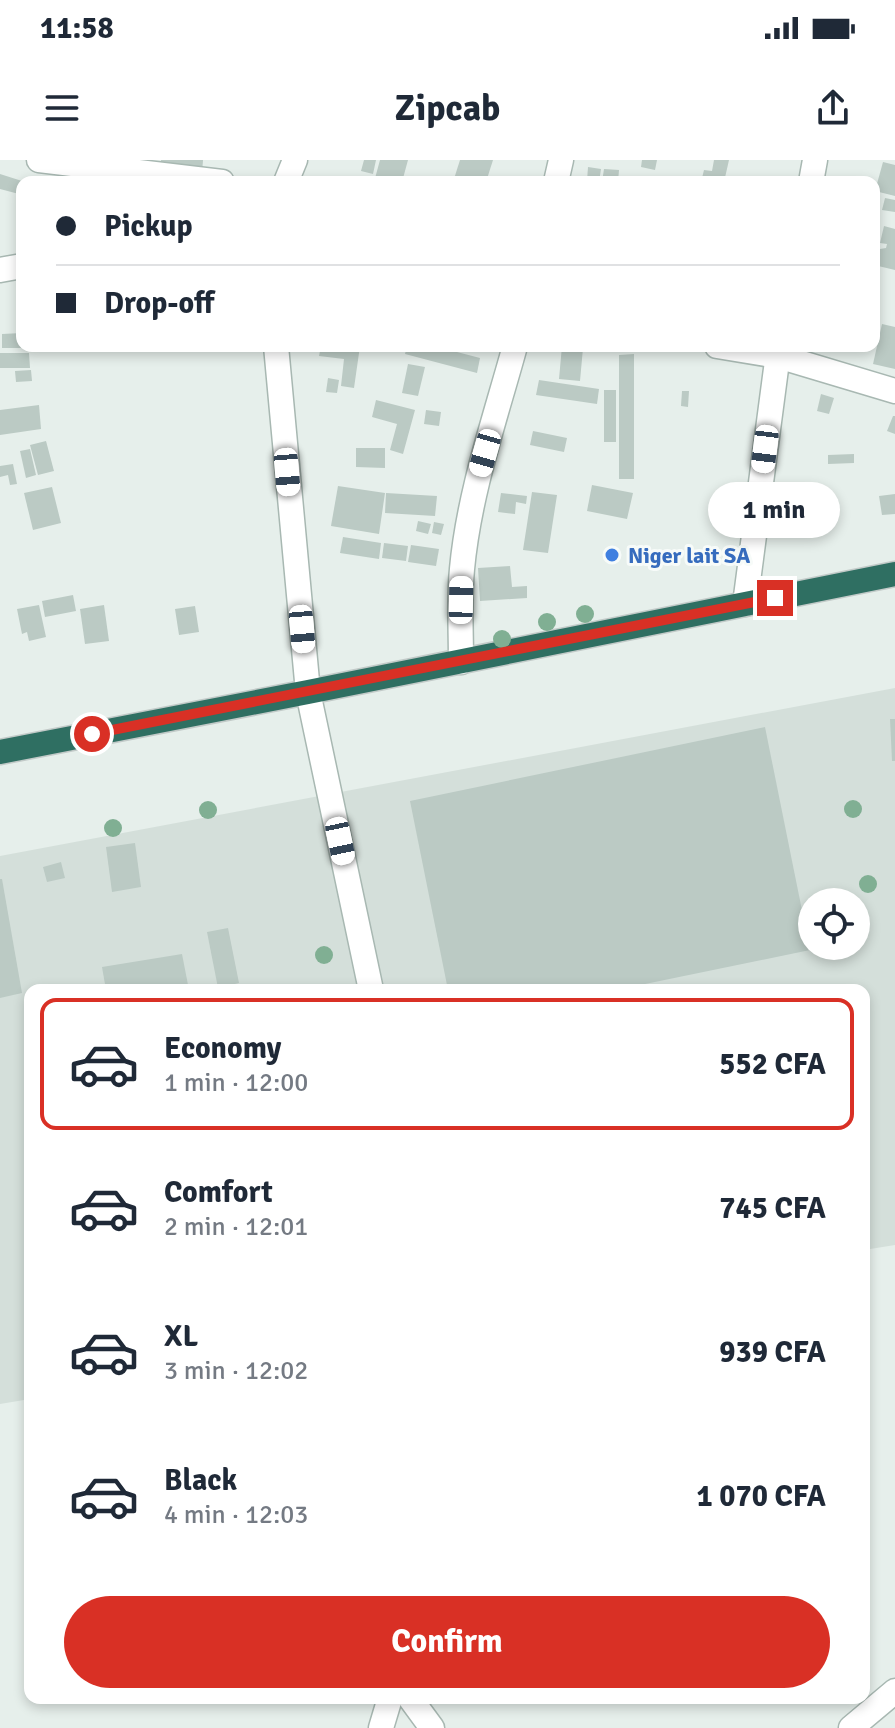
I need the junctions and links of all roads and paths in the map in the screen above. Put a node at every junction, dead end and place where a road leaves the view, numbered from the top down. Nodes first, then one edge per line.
1 (39, 160) edge
2 (172, 176) edge
3 (277, 352) edge
4 (513, 352) edge
5 (778, 352) edge
6 (781, 352) edge
7 (895, 391) edge
8 (895, 574) edge
9 (745, 604) junction
10 (461, 662) junction
11 (308, 692) junction
12 (0, 752) edge
13 (370, 984) edge
14 (895, 1691) edge
15 (388, 1704) edge
16 (414, 1704) edge
17 (381, 1728) edge
18 (432, 1728) edge
19 (851, 1728) edge

1 - 2 street
3 - 11 street
4 - 10 street
5 - 9 street
6 - 7 street
8 - 9 highway
9 - 10 highway
10 - 11 highway
11 - 12 highway
11 - 13 street
14 - 19 street
15 - 17 street
16 - 18 street

